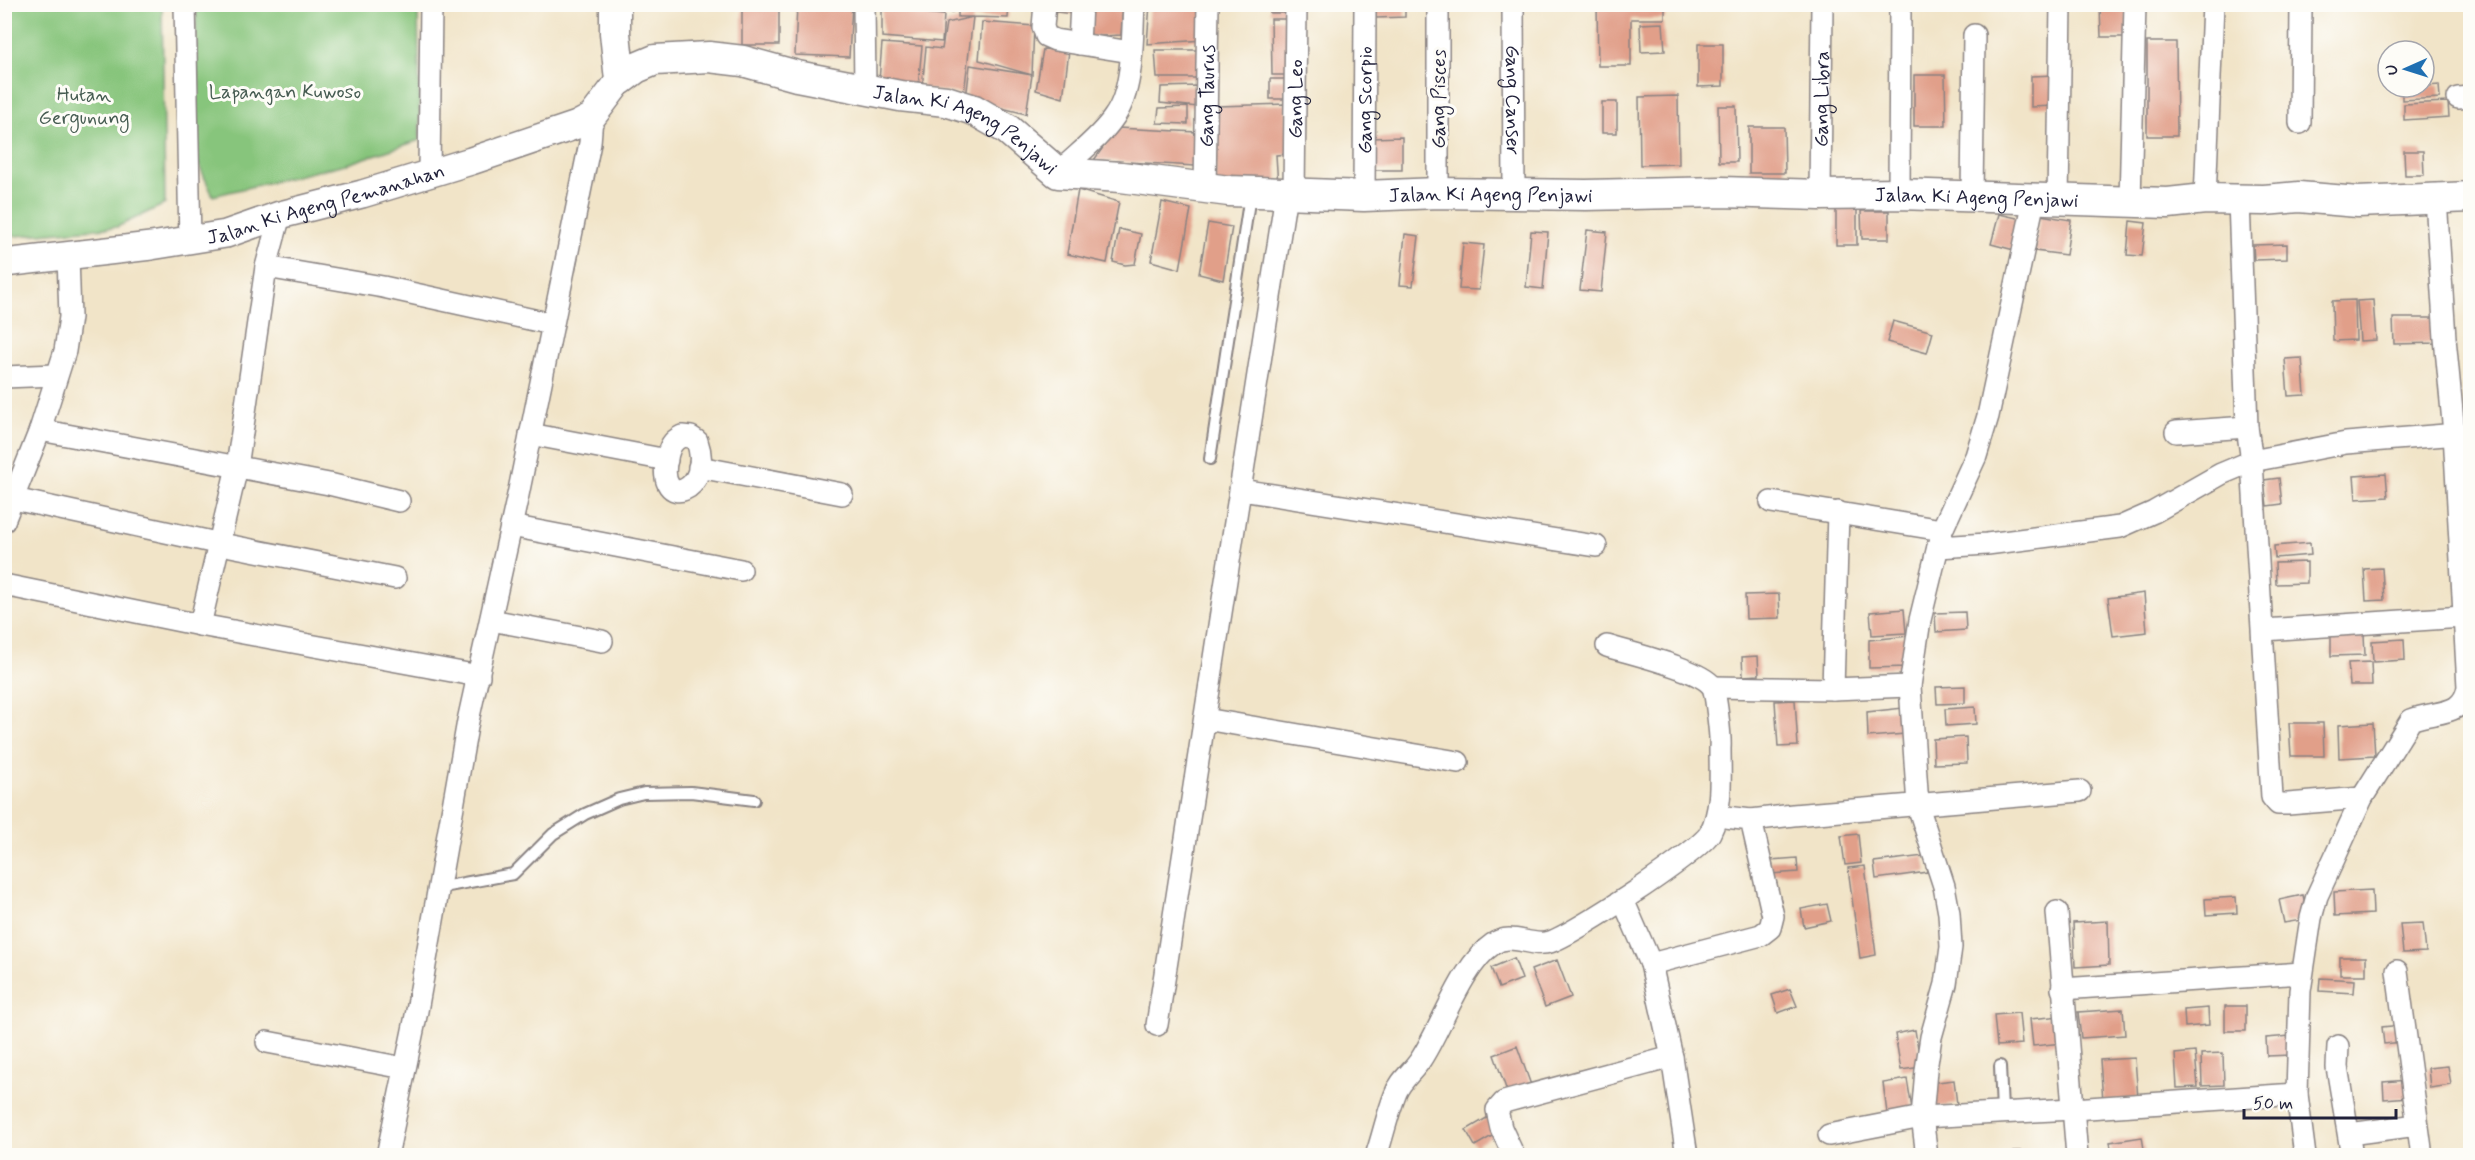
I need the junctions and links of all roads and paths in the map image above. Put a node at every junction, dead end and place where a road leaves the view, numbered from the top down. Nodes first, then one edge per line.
1 (185, 4) edge
2 (431, 4) edge
3 (615, 4) edge
4 (864, 4) edge
5 (1045, 4) edge
6 (1081, 4) edge
7 (1134, 4) edge
8 (1208, 4) edge
9 (1296, 4) edge
10 (1365, 4) edge
11 (1438, 4) edge
12 (1514, 4) edge
13 (1822, 4) edge
14 (1900, 4) edge
15 (2061, 4) edge
16 (2135, 4) edge
17 (2213, 4) edge
18 (2301, 4) edge
19 (1974, 35) dead end
20 (1078, 44) junction
21 (1131, 52) junction
22 (620, 80) junction
23 (865, 89) junction
24 (592, 117) junction
25 (2300, 123) dead end
26 (429, 172) junction
27 (1058, 173) junction
28 (1205, 188) junction
29 (1251, 192) junction
30 (1438, 193) junction
31 (1514, 194) junction
32 (1899, 194) junction
33 (1290, 195) junction
34 (1820, 195) junction
35 (1364, 196) junction
36 (1972, 196) junction
37 (2470, 197) edge
38 (2436, 199) junction
39 (2046, 200) junction
40 (2222, 200) junction
41 (2130, 201) junction
42 (280, 215) junction
43 (190, 240) junction
44 (68, 256) junction
45 (4, 263) edge
46 (266, 267) junction
47 (552, 324) junction
48 (56, 375) junction
49 (4, 377) edge
50 (2247, 427) junction
51 (40, 430) junction
52 (2176, 432) dead end
53 (2462, 433) edge
54 (530, 434) junction
55 (1209, 459) dead end
56 (667, 460) junction
57 (2252, 461) junction
58 (237, 467) junction
59 (699, 467) junction
60 (1241, 490) junction
61 (842, 494) dead end
62 (14, 499) junction
63 (399, 501) dead end
64 (1771, 502) dead end
65 (1839, 512) junction
66 (4, 521) edge
67 (511, 526) junction
68 (1940, 538) junction
69 (221, 544) junction
70 (1596, 546) dead end
71 (2465, 557) edge
72 (741, 570) dead end
73 (395, 578) dead end
74 (4, 585) edge
75 (2463, 617) junction
76 (490, 620) junction
77 (200, 625) junction
78 (2262, 630) junction
79 (602, 641) dead end
80 (1607, 646) dead end
81 (479, 676) junction
82 (1910, 686) junction
83 (1713, 687) junction
84 (1833, 689) junction
85 (1205, 719) junction
86 (1458, 762) dead end
87 (2080, 791) dead end
88 (2362, 798) junction
89 (754, 800) dead end
90 (1918, 806) junction
91 (1718, 816) junction
92 (1751, 820) junction
93 (437, 888) junction
94 (1623, 900) junction
95 (2057, 912) dead end
96 (1651, 964) junction
97 (2397, 971) dead end
98 (2302, 973) junction
99 (2062, 989) junction
100 (1157, 1025) dead end
101 (267, 1042) dead end
102 (2338, 1046) dead end
103 (1672, 1057) junction
104 (2000, 1066) dead end
105 (405, 1068) junction
106 (2297, 1094) junction
107 (2073, 1109) junction
108 (2002, 1111) junction
109 (1922, 1116) junction
110 (2417, 1125) junction
111 (2349, 1134) junction
112 (1829, 1135) dead end
113 (387, 1155) edge
114 (1376, 1155) edge
115 (1514, 1155) edge
116 (1687, 1155) edge
117 (1927, 1155) edge
118 (2077, 1155) edge
119 (2305, 1155) edge
120 (2352, 1155) edge
121 (2422, 1155) edge

1 - 43 street
2 - 26 street
3 - 22 main road
4 - 23 street
5 - 20 street
6 - 20 street
7 - 21 street
8 - 28 street, Gang Taurus
9 - 33 street, Gang Leo
10 - 35 street, Gang Scorpio
11 - 30 street, Gang Pisces
12 - 31 street, Gang Canser
13 - 34 street, Gang Libra
14 - 32 street
15 - 39 street
16 - 41 street
17 - 40 street
18 - 25 street
19 - 36 street
20 - 21 street
21 - 27 street
22 - 23 main road, Jalan Ki Ageng Penjawi
22 - 24 street, Jalan Ki Ageng Pemanahan
23 - 27 main road, Jalan Ki Ageng Penjawi
24 - 26 street, Jalan Ki Ageng Pemanahan
24 - 47 street
26 - 42 street, Jalan Ki Ageng Pemanahan
27 - 28 main road, Jalan Ki Ageng Penjawi
28 - 29 main road, Jalan Ki Ageng Penjawi
29 - 33 main road, Jalan Ki Ageng Penjawi
29 - 55 lane
30 - 31 main road, Jalan Ki Ageng Penjawi
30 - 35 main road, Jalan Ki Ageng Penjawi
31 - 34 main road, Jalan Ki Ageng Penjawi
32 - 34 main road, Jalan Ki Ageng Penjawi
32 - 36 main road, Jalan Ki Ageng Penjawi
33 - 35 main road, Jalan Ki Ageng Penjawi
33 - 60 street, Gang Leo
36 - 39 main road, Jalan Ki Ageng Penjawi
37 - 38 main road, Jalan Ki Ageng Penjawi
38 - 40 main road, Jalan Ki Ageng Penjawi
38 - 53 street
39 - 41 main road, Jalan Ki Ageng Penjawi
39 - 68 street
40 - 41 main road, Jalan Ki Ageng Penjawi
40 - 50 street
42 - 43 street, Jalan Ki Ageng Pemanahan
42 - 46 street
43 - 44 street, Jalan Ki Ageng Pemanahan
44 - 45 street, Jalan Ki Ageng Pemanahan
44 - 48 street
46 - 47 street
46 - 58 street
47 - 54 street
48 - 49 street
48 - 51 street
50 - 52 street
50 - 57 street
51 - 58 street
51 - 62 street
53 - 57 street
53 - 71 street
54 - 56 street
54 - 67 street
56 - 59 street
56 - 59 street
57 - 68 street
57 - 78 street
58 - 63 street
58 - 69 street
59 - 61 street
60 - 70 street
60 - 85 street, Gang Leo
62 - 66 street
62 - 69 street
64 - 65 street
65 - 68 street
65 - 84 street
67 - 72 street
67 - 76 street
68 - 82 street
69 - 73 street
69 - 77 street
71 - 75 street
74 - 77 street
75 - 78 street
75 - 88 street
76 - 79 street
76 - 81 street
77 - 81 street
78 - 88 street
80 - 83 street
81 - 93 street
82 - 84 street
82 - 90 street
83 - 84 street
83 - 91 street
85 - 86 street
85 - 100 street, Gang Leo
87 - 90 street
88 - 98 street
89 - 93 lane
90 - 92 street
90 - 109 street
91 - 92 street
91 - 94 street
92 - 96 street
93 - 105 street
94 - 96 street
94 - 114 street
95 - 99 street
96 - 103 street
97 - 110 street
98 - 99 street
98 - 106 street
99 - 107 street
101 - 105 street
102 - 111 street
103 - 115 street
103 - 116 street
104 - 108 lane
105 - 113 street
106 - 107 street
106 - 119 street
107 - 108 street
107 - 118 street
108 - 109 street
109 - 112 street
109 - 117 street
110 - 111 street
110 - 121 street
111 - 120 street

